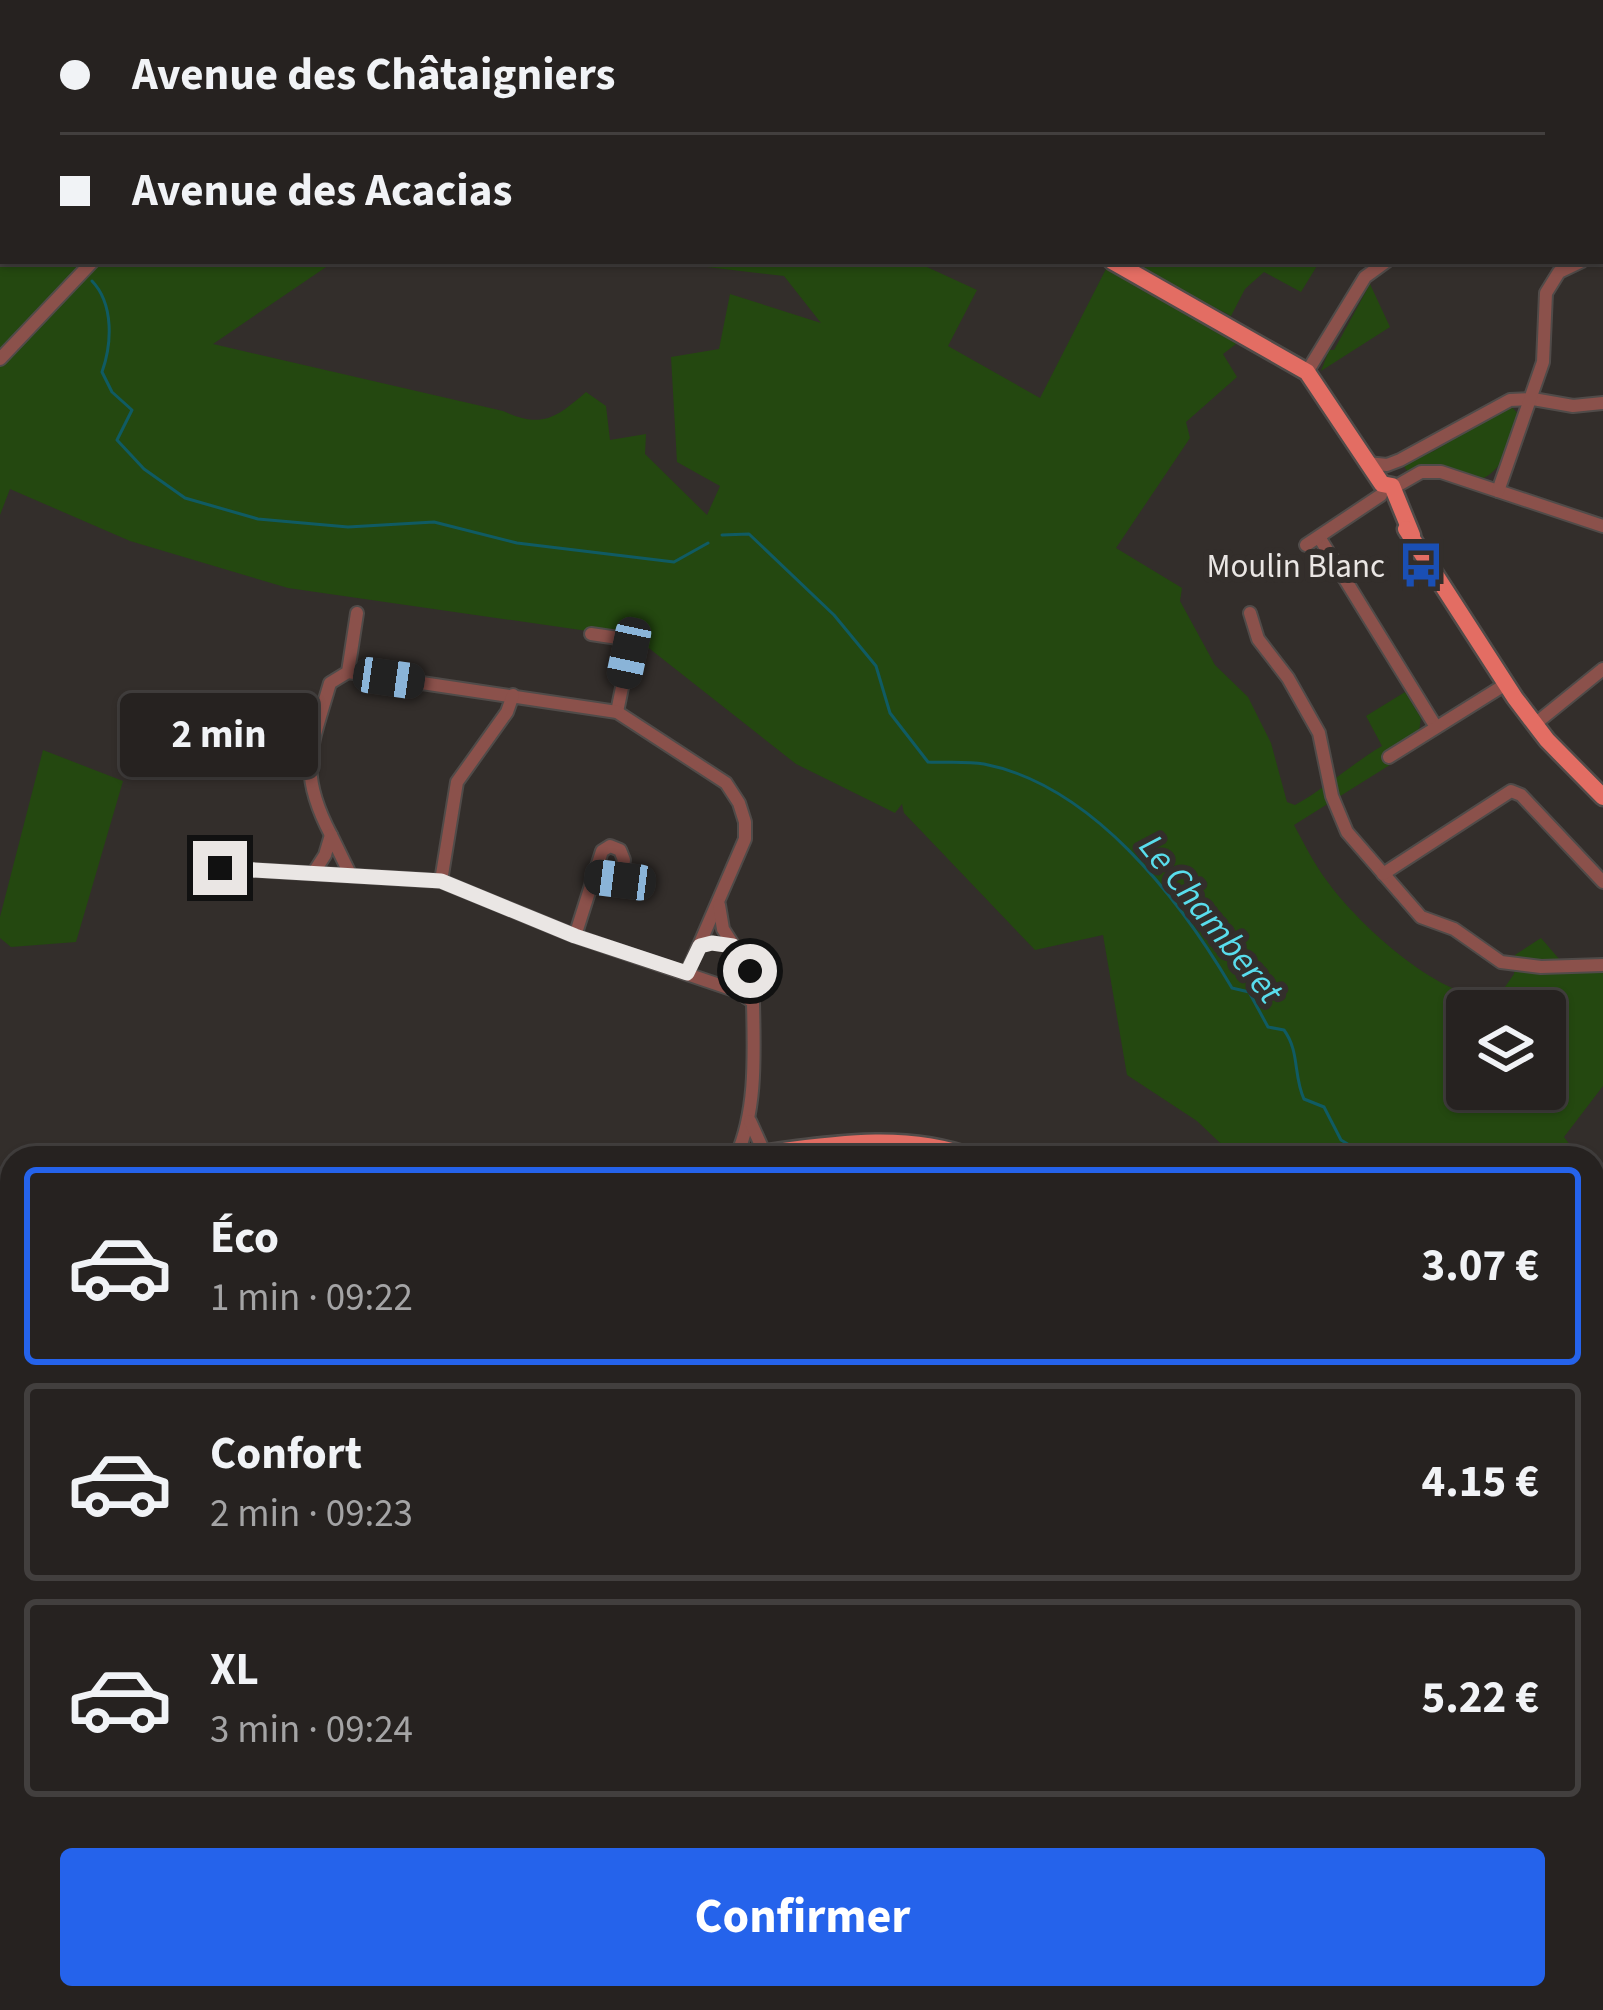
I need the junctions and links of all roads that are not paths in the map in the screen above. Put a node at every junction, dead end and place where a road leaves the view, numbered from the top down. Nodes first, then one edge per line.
1 (90, 264) edge
2 (1117, 264) edge
3 (1383, 264) edge
4 (1576, 264) edge
5 (0, 359) edge
6 (1306, 372) junction
7 (1533, 399) junction
8 (1603, 404) edge
9 (1396, 462) junction
10 (1367, 463) junction
11 (1387, 490) junction
12 (1498, 490) junction
13 (1603, 526) edge
14 (1319, 537) junction
15 (1306, 545) dead end
16 (1250, 613) dead end
17 (357, 614) dead end
18 (591, 634) dead end
19 (1603, 669) edge
20 (347, 672) junction
21 (1506, 684) junction
22 (513, 695) junction
23 (617, 712) junction
24 (1535, 724) junction
25 (1436, 727) junction
26 (1390, 757) dead end
27 (1603, 797) edge
28 (331, 835) junction
29 (220, 868) dead end
30 (314, 872) junction
31 (350, 874) junction
32 (1382, 874) junction
33 (596, 877) dead end
34 (441, 881) junction
35 (1603, 883) edge
36 (718, 903) junction
37 (575, 936) junction
38 (700, 946) junction
39 (733, 946) junction
40 (1603, 965) edge
41 (687, 973) junction
42 (753, 1002) junction
43 (749, 1121) junction
44 (738, 1146) edge
45 (761, 1146) edge
46 (853, 1146) edge
47 (930, 1146) edge

1 - 5 street
2 - 6 main road
3 - 6 street
4 - 7 street
6 - 10 main road
7 - 8 street
7 - 9 street
7 - 12 street
9 - 10 street
9 - 11 street
10 - 11 main road
11 - 12 street
11 - 14 street
11 - 21 main road
12 - 13 street
14 - 15 street
14 - 25 street
16 - 32 street
17 - 20 street
18 - 23 street
19 - 24 street
20 - 22 street
20 - 28 street
21 - 24 main road
21 - 25 street
22 - 23 street
22 - 34 street
23 - 36 street
24 - 27 main road
25 - 26 street
28 - 30 street
28 - 31 street
29 - 30 street
30 - 31 street
31 - 34 street
32 - 35 street
32 - 40 street
33 - 37 street
34 - 37 street
36 - 38 street
36 - 39 street
37 - 41 street
38 - 39 street
38 - 41 street
39 - 42 street
41 - 42 street
42 - 43 street
43 - 44 street
43 - 45 street
46 - 47 main road

